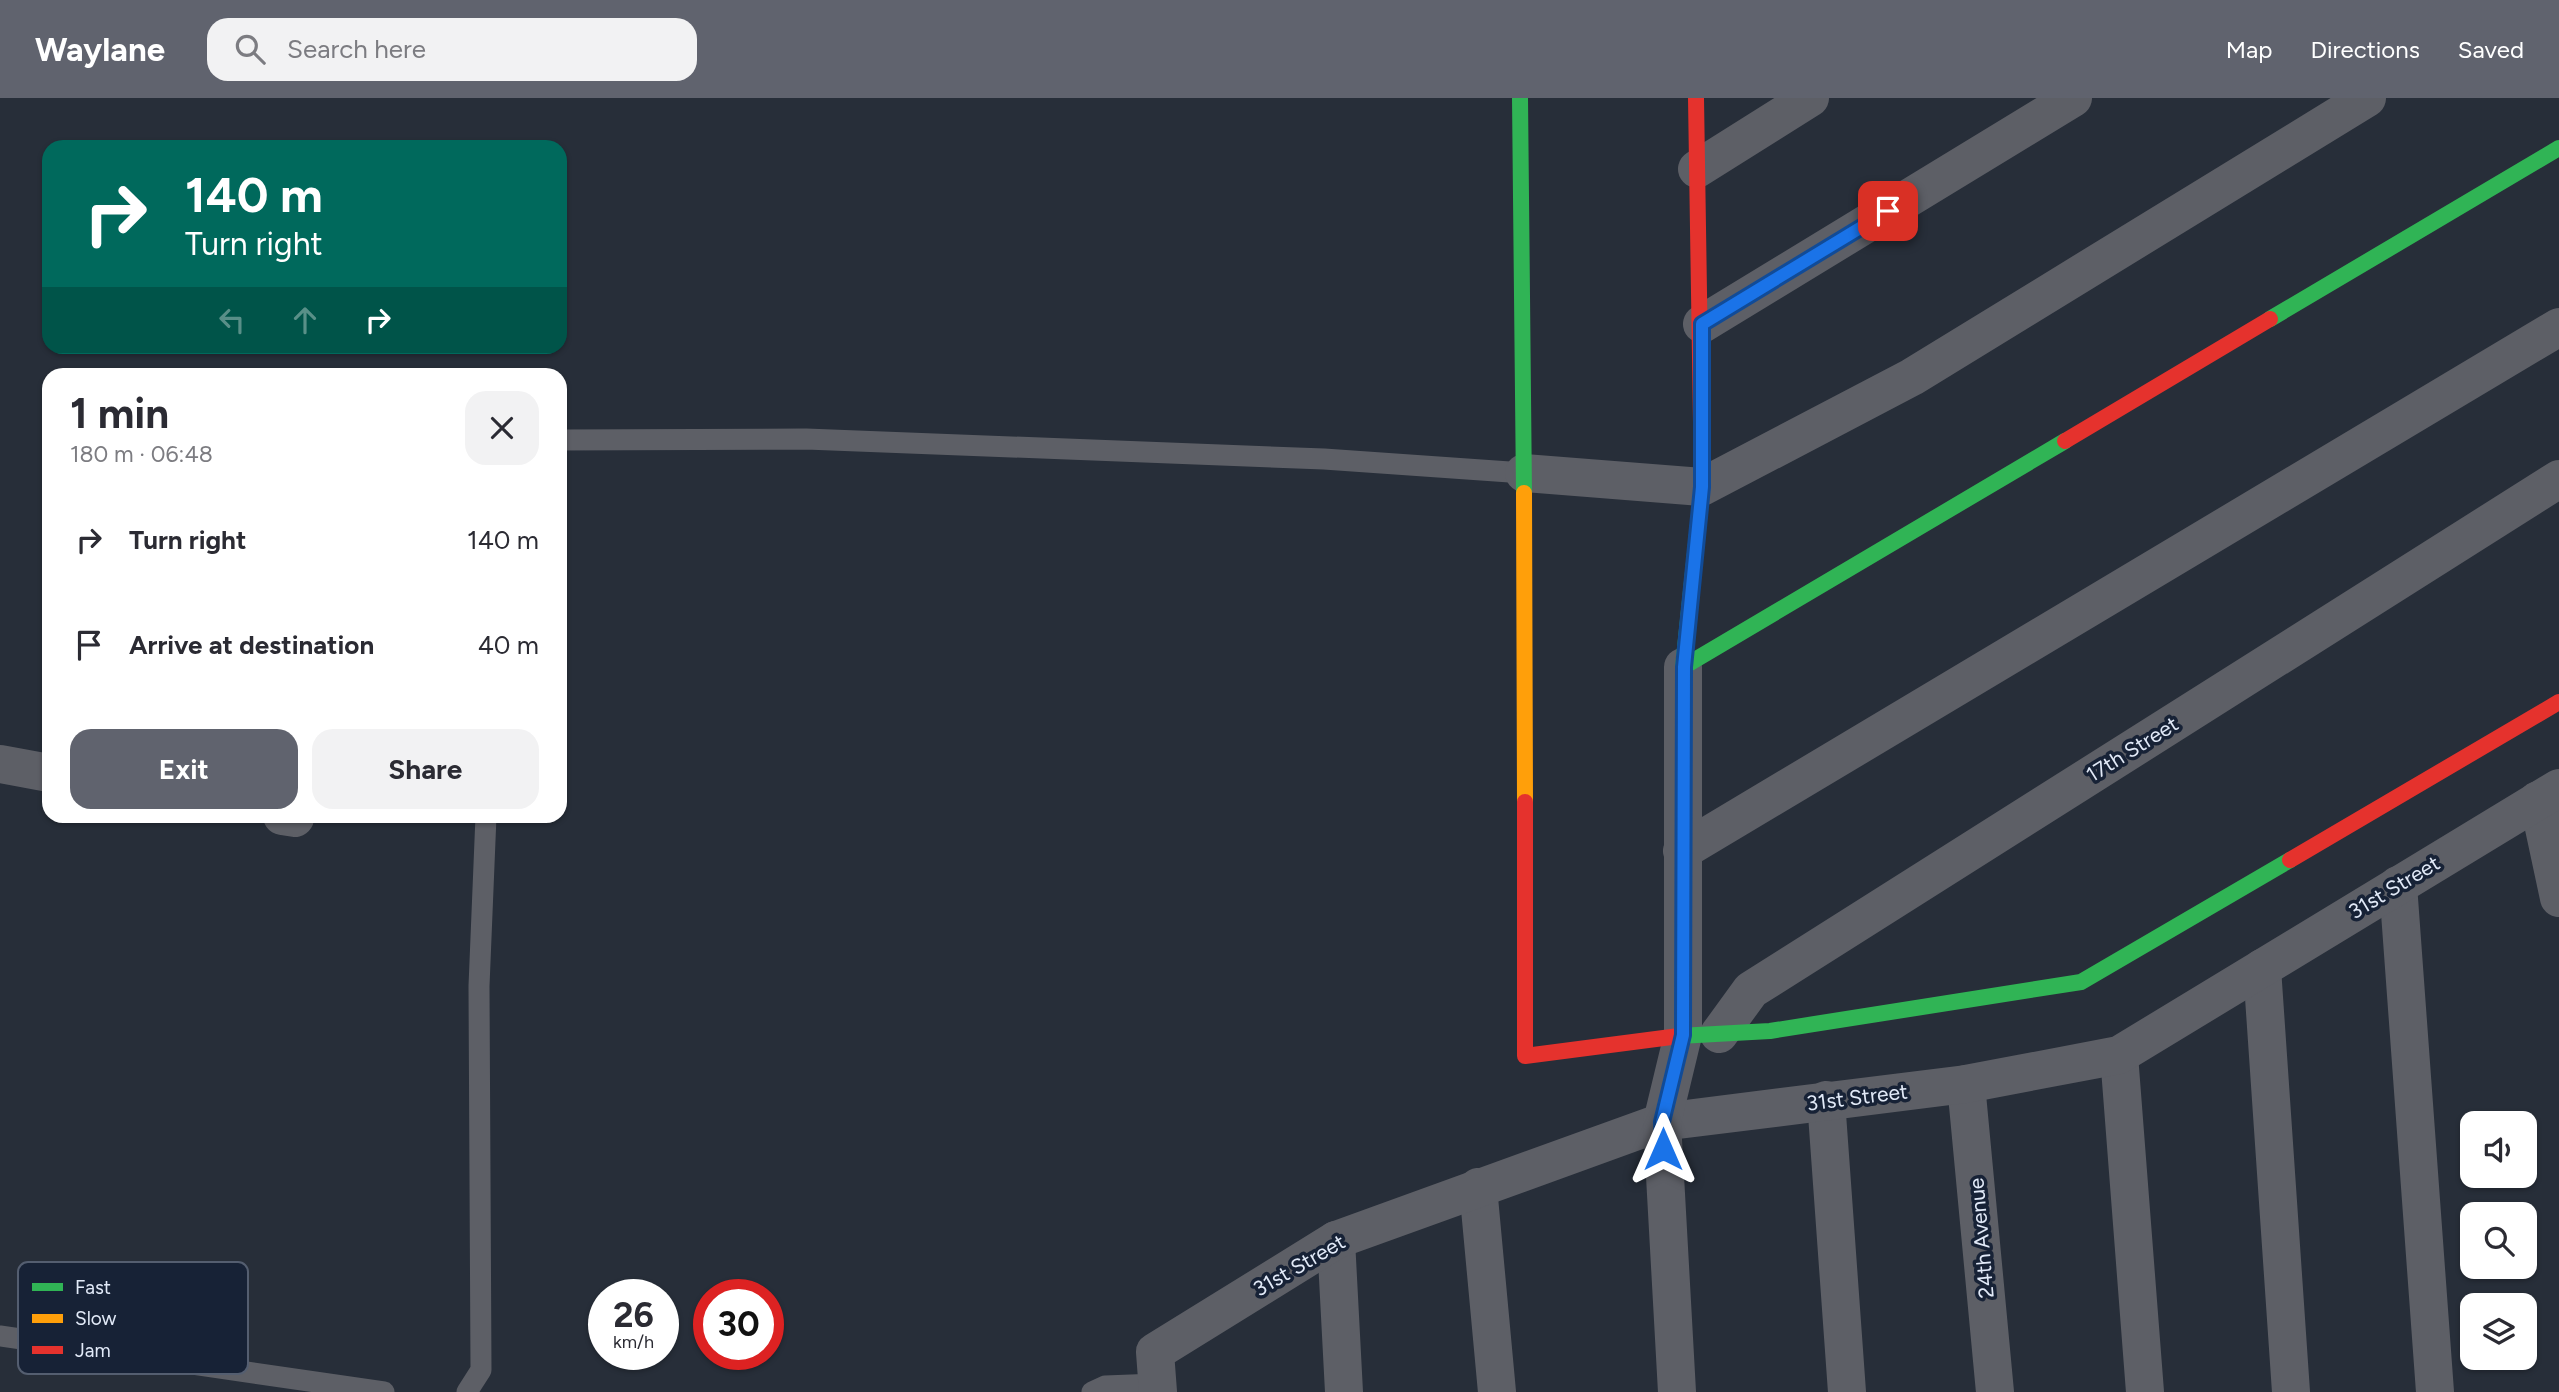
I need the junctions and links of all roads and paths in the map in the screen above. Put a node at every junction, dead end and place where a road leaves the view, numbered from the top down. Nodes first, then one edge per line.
1 (1520, 98) edge
2 (1696, 98) edge
3 (1810, 98) edge
4 (2073, 98) edge
5 (2367, 98) edge
6 (2559, 148) edge
7 (1697, 169) junction
8 (1702, 324) junction
9 (2559, 327) edge
10 (567, 440) edge
11 (1524, 472) junction
12 (2559, 479) edge
13 (1702, 487) junction
14 (1684, 667) junction
15 (2559, 702) edge
16 (0, 764) edge
17 (42, 772) edge
18 (2549, 794) edge
19 (486, 823) edge
20 (1682, 851) junction
21 (2398, 886) junction
22 (2559, 898) edge
23 (2262, 968) junction
24 (1701, 1034) junction
25 (2119, 1055) junction
26 (1966, 1083) junction
27 (1826, 1100) junction
28 (1662, 1122) junction
29 (1478, 1187) junction
30 (1336, 1240) junction
31 (0, 1336) edge
32 (18, 1339) edge
33 (248, 1372) edge
34 (1157, 1376) edge
35 (384, 1392) edge
36 (467, 1392) edge
37 (1092, 1392) edge
38 (1344, 1392) edge
39 (1497, 1392) edge
40 (1677, 1392) edge
41 (1847, 1392) edge
42 (1995, 1392) edge
43 (2145, 1392) edge
44 (2291, 1392) edge
45 (2435, 1392) edge

1 - 11 street
2 - 7 street
3 - 7 street
4 - 8 street
5 - 13 street
6 - 14 street
7 - 8 street
8 - 13 street
9 - 20 street
10 - 11 lane
11 - 13 street
11 - 24 street
12 - 24 street, 17th Street
13 - 14 street
14 - 20 street
15 - 24 street
16 - 17 street
18 - 21 street, 31st Street
18 - 22 street
19 - 36 lane
20 - 24 street
21 - 23 street, 31st Street
21 - 45 street
23 - 25 street, 31st Street
23 - 44 street
24 - 28 street
25 - 26 street, 31st Street
25 - 43 street
26 - 27 street, 31st Street
26 - 42 street, 24th Avenue
27 - 28 street, 31st Street
27 - 41 street
28 - 29 street, 31st Street
28 - 40 street
29 - 30 street, 31st Street
29 - 39 street
30 - 34 street, 31st Street
30 - 38 street
31 - 32 lane
33 - 35 lane
34 - 37 lane

